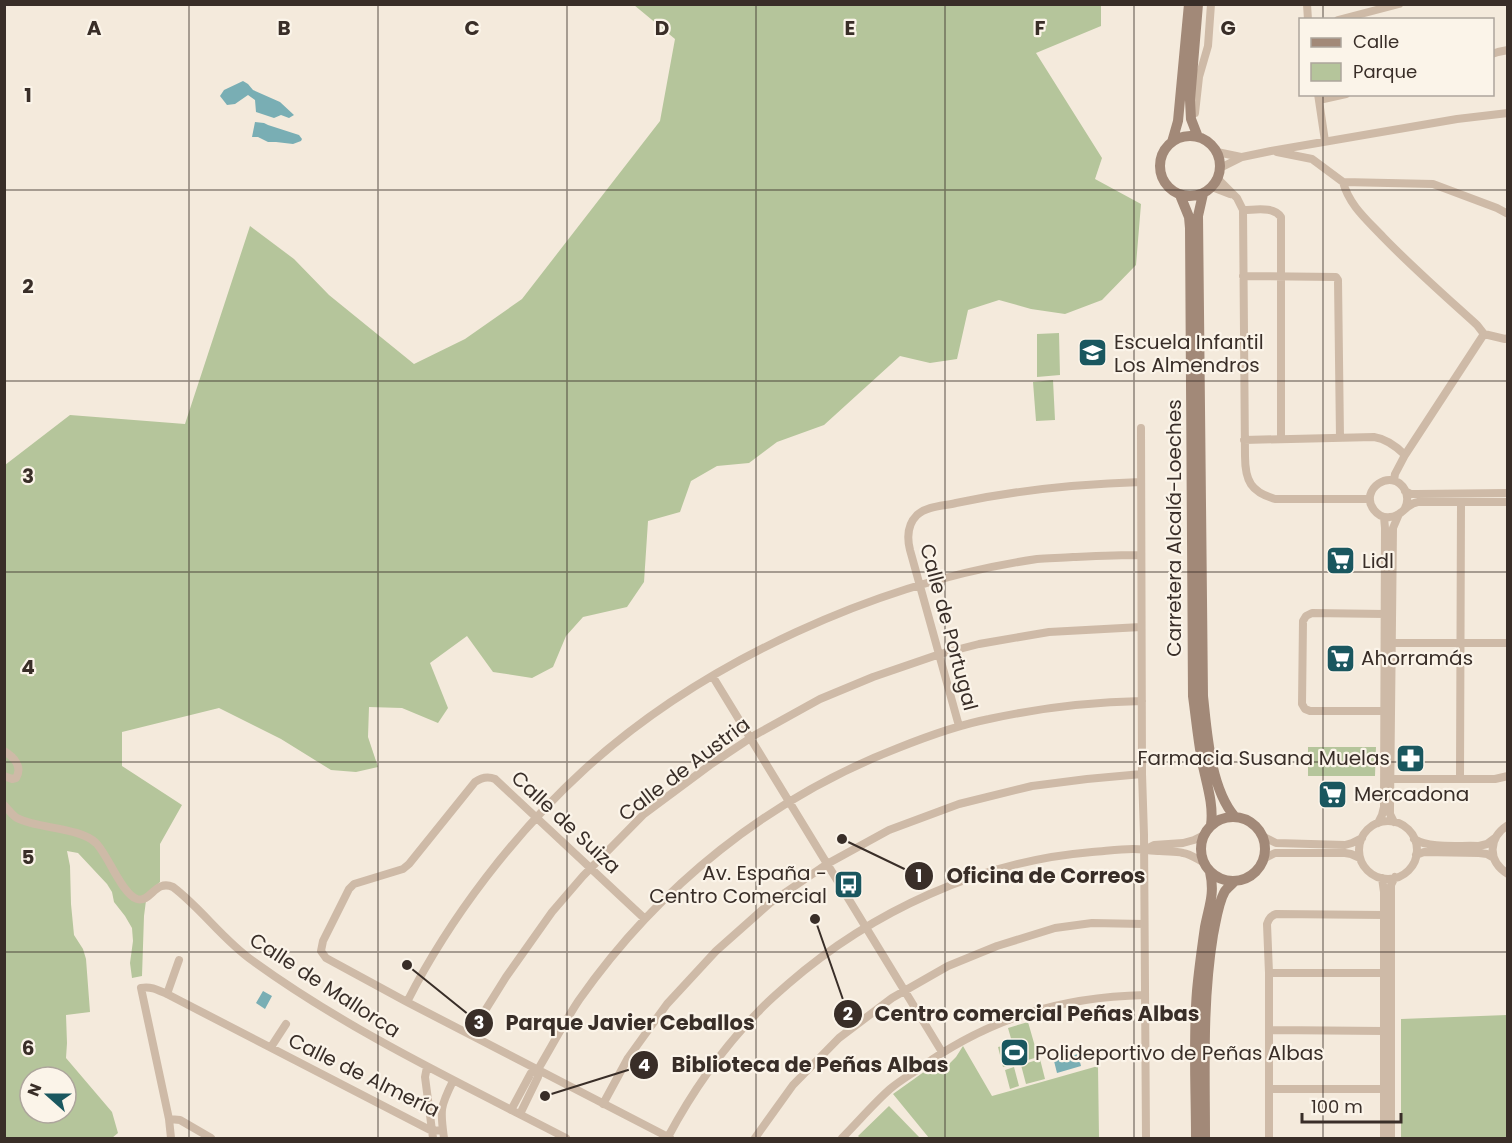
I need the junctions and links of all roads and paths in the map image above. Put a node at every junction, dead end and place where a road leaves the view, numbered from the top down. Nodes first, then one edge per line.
1 (1189, 4) edge
2 (1198, 4) edge
3 (1211, 4) edge
4 (1399, 4) edge
5 (1346, 18) edge
6 (1318, 97) edge
7 (1508, 113) edge
8 (1194, 126) junction
9 (1198, 137) junction
10 (1324, 141) junction
11 (1172, 142) junction
12 (1271, 151) junction
13 (1216, 152) junction
14 (1242, 157) junction
15 (1217, 178) junction
16 (1343, 182) junction
17 (1203, 194) junction
18 (1180, 195) junction
19 (1243, 210) junction
20 (1508, 214) edge
21 (1244, 276) junction
22 (1281, 276) junction
23 (1484, 334) junction
24 (1508, 338) edge
25 (1141, 428) dead end
26 (1340, 438) junction
27 (1281, 439) junction
28 (1244, 440) junction
29 (1405, 455) junction
30 (1394, 480) junction
31 (1141, 482) junction
32 (1405, 491) junction
33 (1508, 493) edge
34 (1370, 499) junction
35 (1461, 502) junction
36 (1508, 502) edge
37 (1405, 508) junction
38 (1399, 514) junction
39 (1384, 517) junction
40 (1141, 555) junction
41 (920, 585) junction
42 (1385, 614) junction
43 (1142, 627) junction
44 (1392, 643) junction
45 (1461, 643) junction
46 (1508, 643) edge
47 (940, 654) junction
48 (713, 677) junction
49 (1142, 701) junction
50 (1384, 711) junction
51 (959, 726) junction
52 (749, 738) junction
53 (4, 751) edge
54 (1142, 774) junction
55 (4, 776) edge
56 (1508, 776) edge
57 (1460, 778) junction
58 (1391, 779) junction
59 (788, 802) junction
60 (4, 805) edge
61 (1235, 817) junction
62 (537, 818) junction
63 (1394, 822) junction
64 (1378, 823) junction
65 (1508, 825) edge
66 (1207, 830) junction
67 (1262, 836) junction
68 (1362, 838) junction
69 (1495, 838) junction
70 (1414, 839) junction
71 (1144, 850) junction
72 (1416, 855) junction
73 (1360, 858) junction
74 (1494, 858) junction
75 (1263, 860) junction
76 (1203, 862) junction
77 (827, 864) junction
78 (591, 868) junction
79 (1210, 872) junction
80 (1508, 874) edge
81 (1382, 878) junction
82 (1395, 878) junction
83 (1235, 881) junction
84 (1384, 915) junction
85 (645, 919) junction
86 (1144, 924) junction
87 (866, 928) junction
88 (179, 960) dead end
89 (1269, 973) junction
90 (1384, 973) junction
91 (905, 991) junction
92 (167, 994) junction
93 (1145, 995) junction
94 (407, 1002) junction
95 (286, 1023) dead end
96 (1269, 1030) junction
97 (1384, 1031) junction
98 (472, 1035) junction
99 (270, 1047) junction
100 (942, 1052) junction
101 (428, 1067) junction
102 (538, 1071) junction
103 (453, 1081) junction
104 (1269, 1089) junction
105 (1384, 1089) junction
106 (603, 1104) junction
107 (511, 1110) junction
108 (520, 1114) junction
109 (169, 1119) junction
110 (443, 1134) edge
111 (433, 1135) edge
112 (171, 1138) edge
113 (211, 1138) edge
114 (566, 1138) edge
115 (669, 1138) edge
116 (755, 1138) edge
117 (842, 1138) edge
118 (1146, 1138) edge
119 (1196, 1138) edge
120 (1205, 1138) edge
121 (1269, 1138) edge
122 (1384, 1138) edge
123 (1391, 1138) edge

1 - 11 main road
2 - 8 main road
3 - 8 street
4 - 5 street
6 - 10 street
7 - 10 street
8 - 9 main road
9 - 11 main road
9 - 13 main road
10 - 12 street
11 - 18 main road
12 - 14 street
12 - 16 street
13 - 14 street
13 - 15 main road
14 - 15 street
15 - 17 main road
15 - 19 street
16 - 20 street
16 - 23 street
17 - 18 main road
17 - 61 main road, Carretera Alcalá-Loeches
18 - 66 main road, Carretera Alcalá-Loeches
19 - 21 street
19 - 22 street
21 - 22 street
21 - 28 street
22 - 26 street
22 - 27 street
23 - 24 street
23 - 29 street
25 - 31 street
26 - 27 street
26 - 29 street
27 - 28 street
28 - 34 street
29 - 30 street
30 - 32 street
30 - 34 street
31 - 40 street
31 - 41 street, Calle de Portugal
32 - 33 street
32 - 37 street
34 - 39 street
35 - 36 street
35 - 37 street
35 - 45 street
37 - 38 street
38 - 39 street
38 - 44 street
39 - 42 street
40 - 41 street
40 - 43 street
41 - 47 street, Calle de Portugal
41 - 48 street
42 - 50 street
42 - 50 street
43 - 47 street, Calle de Austria
43 - 49 street
44 - 45 street
44 - 58 street
45 - 46 street
45 - 57 street
47 - 51 street, Calle de Portugal
47 - 52 street, Calle de Austria
48 - 52 street
48 - 62 street
49 - 51 street
49 - 54 street
50 - 64 street
51 - 59 street
52 - 59 street
52 - 78 street, Calle de Austria
53 - 55 street
54 - 71 street
54 - 77 street
56 - 57 street
57 - 58 street
58 - 63 street
59 - 77 street
59 - 85 street
60 - 101 street, Calle de Mallorca
61 - 66 main road
61 - 67 main road
62 - 78 street, Calle de Suiza
62 - 94 street
62 - 94 street, Calle de Suiza
63 - 64 street
63 - 70 street
64 - 68 street
65 - 69 street
66 - 71 street
66 - 76 main road
67 - 68 street
67 - 75 main road
68 - 73 street
69 - 70 street
69 - 74 street
70 - 72 street
71 - 76 street
71 - 86 street
71 - 87 street
72 - 74 street
72 - 82 street
73 - 75 street
73 - 81 street
74 - 80 street
75 - 83 main road
76 - 79 main road
77 - 87 street
77 - 106 street
78 - 85 street, Calle de Suiza
78 - 98 street, Calle de Austria
79 - 83 main road
79 - 119 main road
81 - 82 street
81 - 84 street
82 - 123 street
83 - 120 main road
84 - 89 street
84 - 90 street
85 - 102 street
86 - 91 street
86 - 93 street
87 - 91 street
87 - 115 street
88 - 92 street
89 - 90 street
89 - 96 street
90 - 97 street
91 - 100 street
91 - 116 street
92 - 99 street, Calle de Almería
92 - 109 street, Calle de Almería
93 - 100 street
93 - 118 street
94 - 98 street, Calle de Suiza
95 - 99 street, Calle de Almería
96 - 97 street
96 - 104 street
97 - 105 street
98 - 102 street, Calle de Suiza
99 - 111 street, Calle de Almería
100 - 117 street
101 - 103 street, Calle de Mallorca
101 - 111 street
102 - 106 street, Calle de Suiza
102 - 107 street
102 - 108 street
103 - 107 street, Calle de Mallorca
103 - 110 street
104 - 105 street
104 - 121 street
105 - 122 street
106 - 115 street, Calle de Suiza
107 - 108 street, Calle de Mallorca
108 - 114 street, Calle de Mallorca
109 - 112 street
109 - 113 street
110 - 111 street, Calle de Almería

